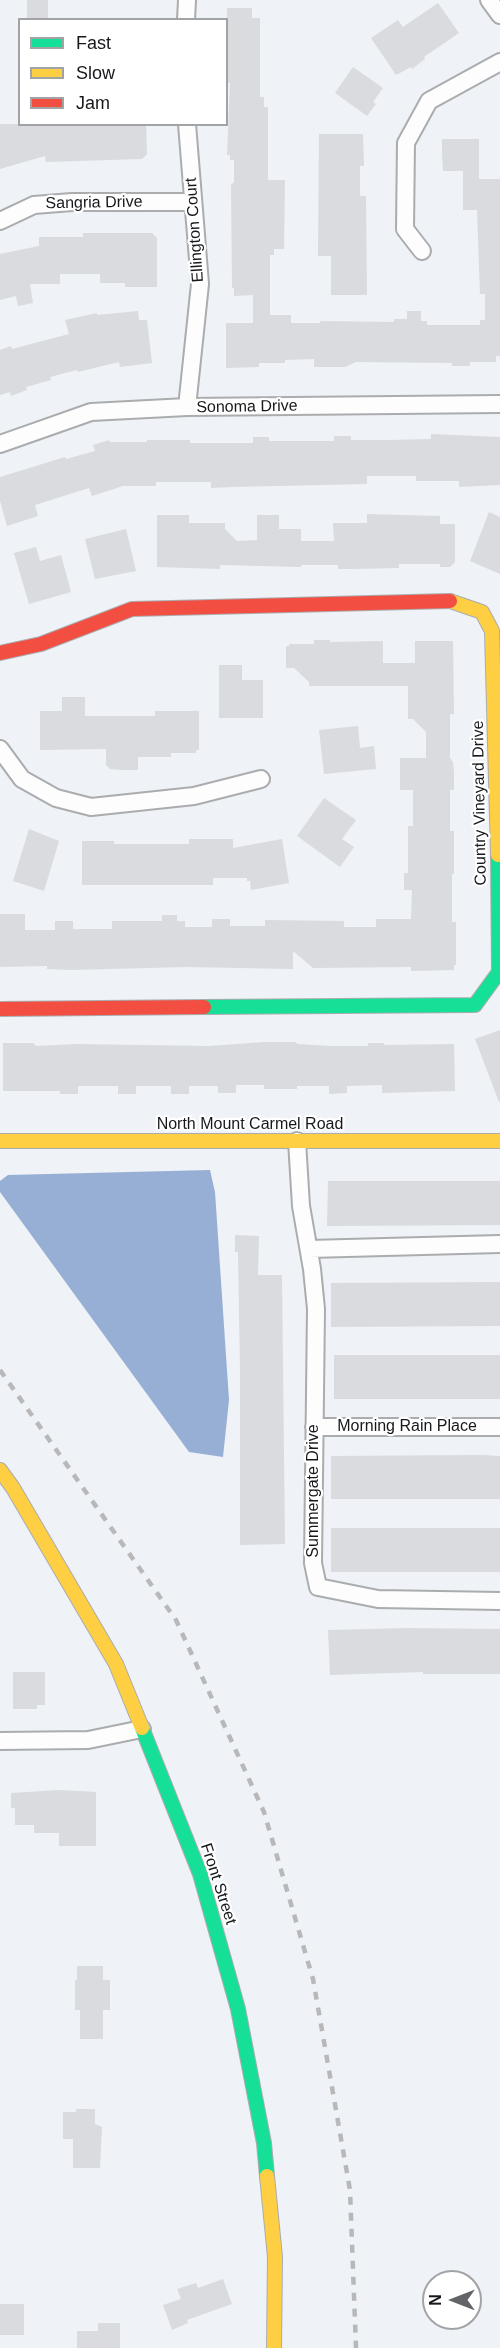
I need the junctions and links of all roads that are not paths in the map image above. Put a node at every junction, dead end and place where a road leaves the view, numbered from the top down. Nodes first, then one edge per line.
1 (187, 0) edge
2 (489, 0) edge
3 (500, 15) edge
4 (186, 18) edge
5 (500, 62) edge
6 (187, 126) edge
7 (192, 202) junction
8 (0, 220) edge
9 (422, 251) dead end
10 (500, 404) edge
11 (188, 407) junction
12 (0, 444) edge
13 (0, 653) edge
14 (0, 749) edge
15 (498, 776) edge
16 (261, 779) dead end
17 (0, 1009) edge
18 (0, 1141) edge
19 (297, 1141) junction
20 (500, 1141) edge
21 (500, 1244) edge
22 (309, 1249) junction
23 (314, 1427) junction
24 (500, 1427) edge
25 (0, 1470) edge
26 (500, 1601) edge
27 (142, 1729) junction
28 (0, 1741) edge
29 (271, 2346) edge

1 - 4 street
2 - 3 street
5 - 9 street
6 - 7 street, Ellington Court
7 - 8 street, Sangria Drive
7 - 11 street, Ellington Court
10 - 11 street, Sonoma Drive
11 - 12 street, Sonoma Drive
13 - 15 street, Country Vineyard Drive
14 - 16 street
15 - 17 street, Country Vineyard Drive
18 - 19 street, North Mount Carmel Road
19 - 20 street, North Mount Carmel Road
19 - 22 street, Summergate Drive
21 - 22 street
22 - 23 street, Summergate Drive
23 - 24 street, Morning Rain Place
23 - 26 street, Summergate Drive
25 - 27 street, Front Street
27 - 28 street
27 - 29 street, Front Street

